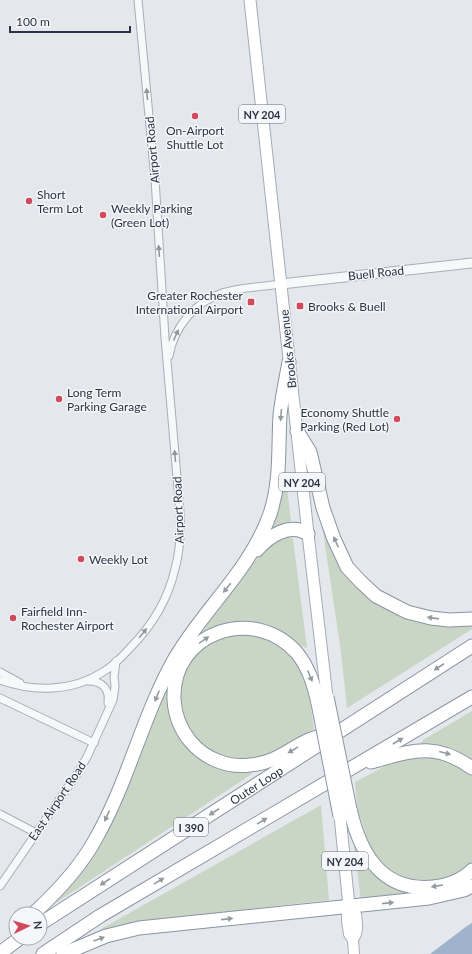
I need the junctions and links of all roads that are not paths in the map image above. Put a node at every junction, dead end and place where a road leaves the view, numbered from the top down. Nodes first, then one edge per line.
1 (138, 0) edge
2 (250, 0) edge
3 (472, 263) edge
4 (281, 284) junction
5 (289, 362) junction
6 (168, 372) junction
7 (297, 431) junction
8 (308, 534) junction
9 (242, 569) junction
10 (472, 619) edge
11 (472, 646) edge
12 (116, 661) junction
13 (0, 672) edge
14 (0, 680) edge
15 (86, 680) junction
16 (36, 688) junction
17 (472, 697) edge
18 (0, 698) edge
19 (323, 700) junction
20 (107, 713) junction
21 (341, 730) junction
22 (94, 743) junction
23 (352, 768) junction
24 (472, 768) edge
25 (345, 812) junction
26 (0, 814) edge
27 (36, 833) junction
28 (472, 870) edge
29 (0, 886) edge
30 (472, 886) edge
31 (41, 906) edge
32 (349, 908) junction
33 (48, 919) edge
34 (8, 938) edge
35 (0, 945) edge
36 (9, 946) edge
37 (0, 953) edge
38 (43, 954) edge
39 (63, 954) edge
40 (354, 954) edge

6 -> 1 street, Airport Road
2 - 4 main road, Brooks Avenue / NY 204
3 - 4 street, Buell Road
4 - 5 main road, Brooks Avenue / NY 204
6 -> 4 street, Airport Road
5 - 7 main road, Brooks Avenue / NY 204
5 -> 9 highway
12 -> 6 street, Airport Road
7 - 8 main road, Brooks Avenue / NY 204
10 -> 7 highway
8 - 9 highway
8 - 19 main road, Brooks Avenue / NY 204
9 -> 31 highway
11 -> 21 highway, Outer Loop / I 390
12 - 15 street, Airport Road
12 - 20 street, East Airport Road
13 - 16 street
14 - 16 street
15 - 16 street, Airport Road
15 - 20 street, East Airport Road
23 -> 17 highway, I 390
18 - 22 street
21 -> 19 highway
19 - 25 highway, bridge
20 - 22 street, East Airport Road
21 -> 33 highway, Outer Loop / I 390
22 - 27 street, East Airport Road
23 -> 24 highway
38 -> 23 highway, I 390
28 -> 25 highway
25 - 32 main road, NY 204
26 - 27 street
27 - 29 street, East Airport Road
32 -> 30 highway
39 -> 32 highway
32 - 40 main road
34 - 35 highway
36 - 37 highway

